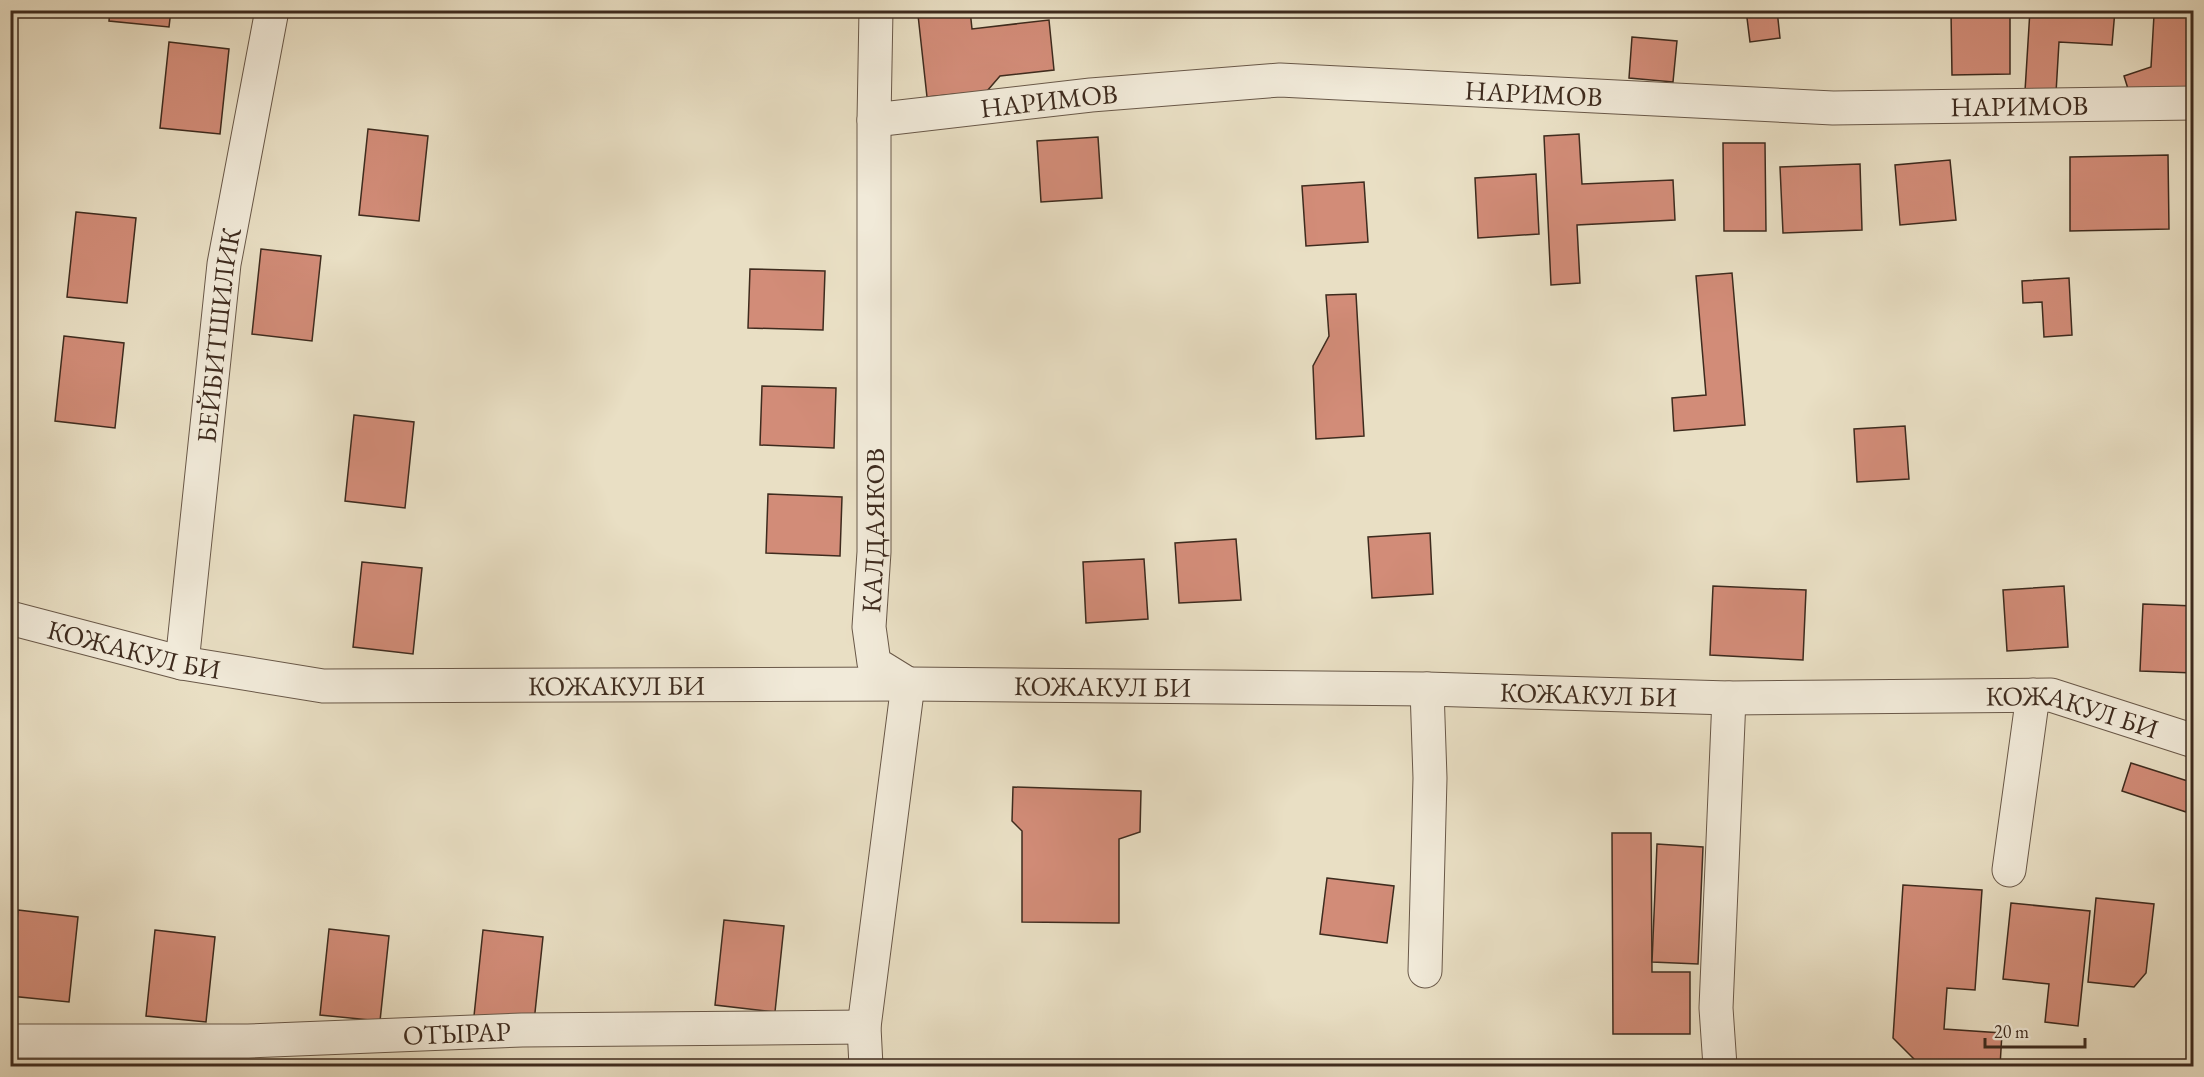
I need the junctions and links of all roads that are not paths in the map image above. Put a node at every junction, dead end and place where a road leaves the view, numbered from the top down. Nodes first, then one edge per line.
1 (272, 10) edge
2 (876, 10) edge
3 (2193, 103) edge
4 (874, 120) junction
5 (10, 618) edge
6 (182, 663) junction
7 (908, 684) junction
8 (1427, 689) junction
9 (2033, 695) junction
10 (1729, 698) junction
11 (2193, 741) edge
12 (2009, 870) dead end
13 (1425, 971) dead end
14 (864, 1027) junction
15 (10, 1041) edge
16 (867, 1066) edge
17 (1720, 1066) edge

1 - 6 street, БЕЙБИТШИЛИК
2 - 4 street, КАЛДАЯКОВ
3 - 4 street, НАРИМОВ
4 - 7 street, КАЛДАЯКОВ
5 - 6 street, КОЖАКУЛ БИ
6 - 7 street, КОЖАКУЛ БИ
7 - 8 street, КОЖАКУЛ БИ
7 - 14 street
8 - 10 street, КОЖАКУЛ БИ
8 - 13 street
9 - 10 street, КОЖАКУЛ БИ
9 - 11 street, КОЖАКУЛ БИ
9 - 12 street
10 - 17 street
14 - 15 street, ОТЫРАР
14 - 16 street

